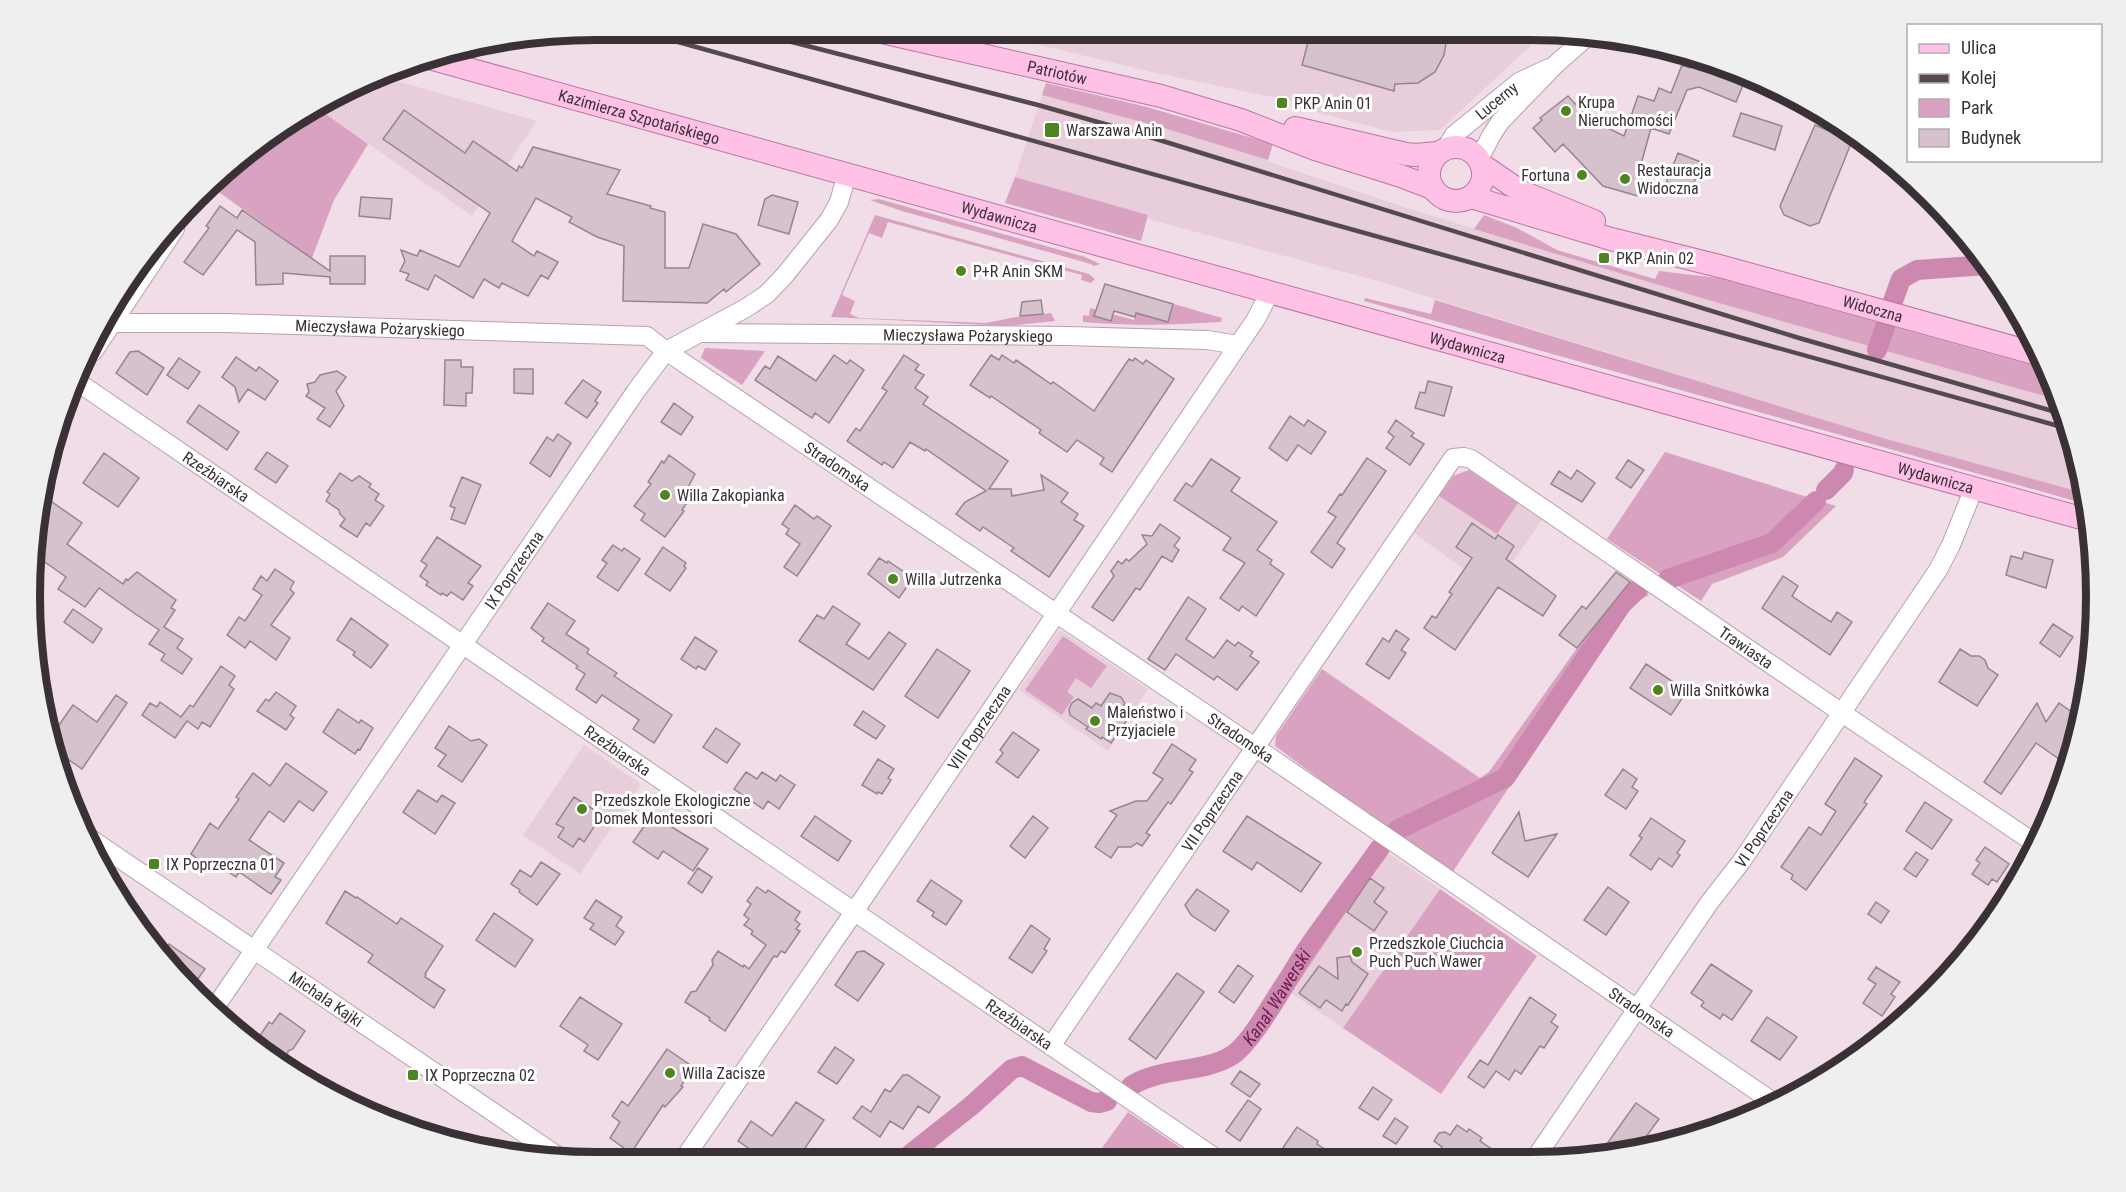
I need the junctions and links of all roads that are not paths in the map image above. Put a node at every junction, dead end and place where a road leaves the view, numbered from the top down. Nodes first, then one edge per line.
1 (917, 40) edge
2 (1580, 43) edge
3 (443, 62) edge
4 (1556, 64) junction
5 (1493, 102) junction
6 (1508, 115) junction
7 (1241, 120) junction
8 (1441, 150) junction
9 (1481, 162) junction
10 (848, 174) junction
11 (1432, 188) junction
12 (1471, 197) junction
13 (159, 254) edge
14 (1705, 262) junction
15 (1270, 292) junction
16 (113, 322) joint
17 (697, 333) junction
18 (647, 336) joint
19 (1238, 345) junction
20 (666, 351) junction
21 (2029, 352) edge
22 (82, 385) edge
23 (1453, 458) joint
24 (1974, 488) junction
25 (2080, 518) edge
26 (1057, 614) junction
27 (463, 646) junction
28 (1842, 713) junction
29 (1255, 747) junction
30 (2029, 839) edge
31 (100, 845) edge
32 (855, 912) junction
33 (255, 951) junction
34 (218, 1003) edge
35 (1637, 1010) junction
36 (1051, 1046) junction
37 (1767, 1098) edge
38 (547, 1149) edge
39 (1540, 1151) edge
40 (689, 1152) edge
41 (1207, 1152) edge

1 - 7 main road, Patriotów
2 - 4 street, Lucerny
3 - 10 main road, Kazimierza Szpotańskiego
4 - 5 street, Lucerny
4 - 6 street, Lucerny
5 - 6 street
5 - 8 street, Lucerny
6 - 9 street, Lucerny
7 - 8 main road, Patriotów
7 - 11 main road, Patriotów
8 - 9 main road
8 - 11 main road
9 - 12 main road
9 - 14 main road, Widoczna
10 - 15 main road, Wydawnicza
10 - 17 street, IX Poprzeczna
11 - 12 main road
12 - 14 main road, Widoczna
13 - 16 street
14 - 21 main road, Widoczna
15 - 19 street, VIII Poprzeczna
15 - 24 main road, Wydawnicza
16 - 18 street, Mieczysława Pożaryskiego
17 - 19 street, Mieczysława Pożaryskiego
17 - 20 street, IX Poprzeczna
18 - 20 street, Stradomska
19 - 26 street, VIII Poprzeczna
20 - 26 street, Stradomska
20 - 27 street, IX Poprzeczna
22 - 27 street, Rzeźbiarska
23 - 28 street, Trawiasta
23 - 29 street, VII Poprzeczna
24 - 25 main road, Wydawnicza
24 - 28 street, VI Poprzeczna
26 - 29 street, Stradomska
26 - 32 street, VIII Poprzeczna
27 - 32 street, Rzeźbiarska
27 - 33 street, IX Poprzeczna
28 - 30 street, Trawiasta
28 - 35 street, VI Poprzeczna
29 - 35 street, Stradomska
29 - 36 street, VII Poprzeczna
31 - 33 street, Michała Kajki
32 - 36 street, Rzeźbiarska
32 - 40 street, VIII Poprzeczna
33 - 34 street, IX Poprzeczna
33 - 38 street, Michała Kajki
35 - 37 street, Stradomska
35 - 39 street, VI Poprzeczna
36 - 41 street, Rzeźbiarska

